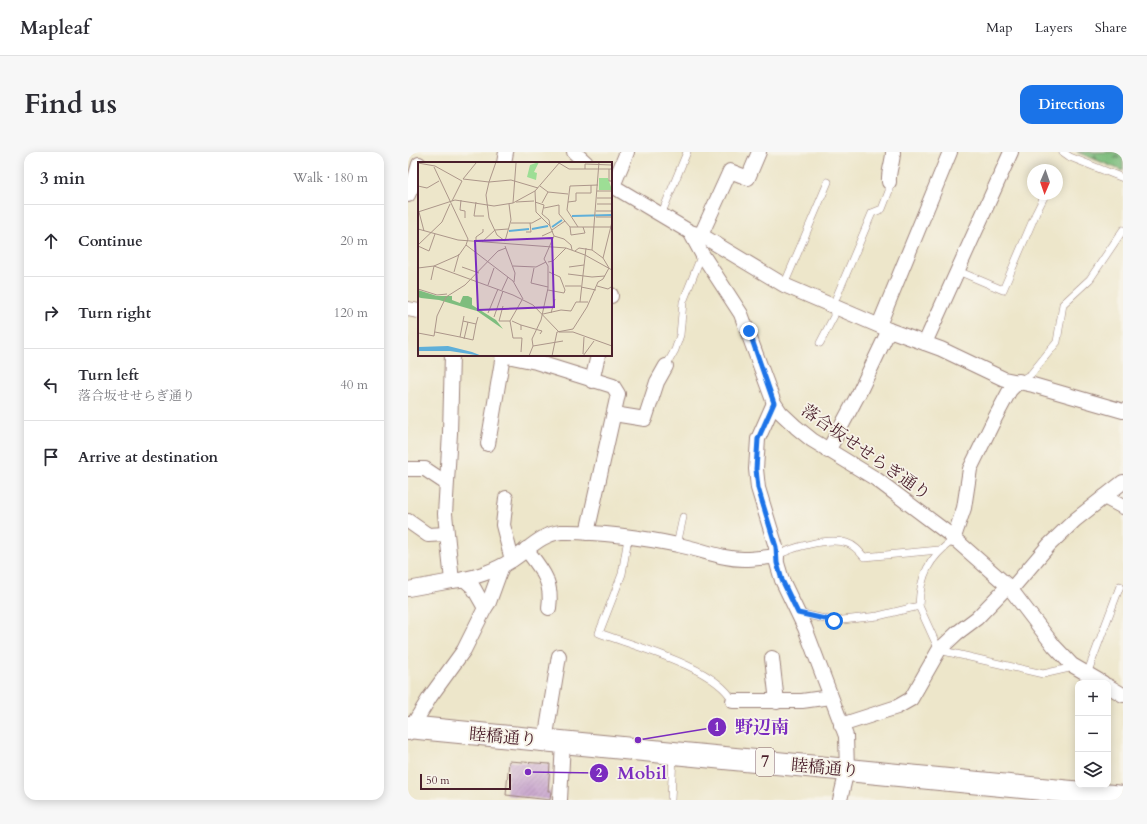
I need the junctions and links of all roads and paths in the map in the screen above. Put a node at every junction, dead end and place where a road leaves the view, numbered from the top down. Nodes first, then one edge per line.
1 (422, 152) edge
2 (506, 152) edge
3 (574, 152) edge
4 (627, 152) edge
5 (687, 152) edge
6 (759, 152) edge
7 (893, 152) edge
8 (950, 152) edge
9 (1011, 152) edge
10 (1063, 152) edge
11 (420, 162) edge
12 (504, 162) edge
13 (585, 162) edge
14 (418, 168) edge
15 (1123, 178) edge
16 (828, 182) dead end
17 (889, 182) joint
18 (612, 186) edge
19 (408, 195) edge
20 (1042, 200) edge
21 (661, 215) junction
22 (1123, 230) edge
23 (696, 233) junction
24 (702, 254) junction
25 (958, 271) junction
26 (784, 285) junction
27 (833, 305) junction
28 (408, 309) edge
29 (418, 311) edge
30 (884, 327) junction
31 (820, 343) dead end
32 (925, 343) junction
33 (452, 356) edge
34 (502, 356) edge
35 (510, 356) edge
36 (598, 356) edge
37 (536, 359) edge
38 (666, 366) joint
39 (592, 381) junction
40 (1019, 381) junction
41 (774, 403) junction
42 (1123, 410) edge
43 (614, 414) junction
44 (488, 444) dead end
45 (828, 451) junction
46 (408, 469) edge
47 (1123, 482) edge
48 (446, 483) junction
49 (1104, 497) junction
50 (506, 498) dead end
51 (1123, 507) edge
52 (683, 516) dead end
53 (408, 520) edge
54 (587, 533) junction
55 (446, 534) junction
56 (628, 538) junction
57 (953, 540) junction
58 (677, 545) junction
59 (526, 549) junction
60 (939, 550) junction
61 (777, 556) junction
62 (507, 563) junction
63 (458, 580) junction
64 (1120, 586) dead end
65 (1009, 587) junction
66 (408, 589) edge
67 (919, 606) junction
68 (485, 608) junction
69 (549, 608) dead end
70 (798, 613) junction
71 (939, 650) junction
72 (559, 656) dead end
73 (772, 658) dead end
74 (1082, 670) junction
75 (1098, 680) edge
76 (1111, 688) edge
77 (1123, 695) edge
78 (830, 697) junction
79 (733, 701) joint
80 (777, 702) junction
81 (841, 725) junction
82 (409, 729) edge
83 (554, 742) junction
84 (673, 753) junction
85 (847, 770) junction
86 (1061, 795) edge
87 (844, 798) edge
88 (1119, 798) edge
89 (560, 800) edge
90 (671, 800) edge

1 - 11 street
2 - 12 street
3 - 13 street
4 - 18 street
5 - 21 lane
6 - 23 street
7 - 17 street
8 - 30 street
9 - 25 street
10 - 15 lane
14 - 19 street
16 - 26 lane
17 - 27 lane
18 - 21 street
20 - 25 lane
21 - 23 street
22 - 40 lane
23 - 24 street, 落合坂せせらぎ通り
23 - 26 street
24 - 38 lane
24 - 41 street, 落合坂せせらぎ通り
25 - 32 street
26 - 27 street
27 - 30 street
27 - 31 lane
28 - 29 street
30 - 32 street
30 - 45 street
32 - 40 street
33 - 48 street
34 - 44 street
35 - 37 street
36 - 39 street
37 - 39 street
38 - 43 street
39 - 43 street
40 - 42 street
40 - 57 street
41 - 45 street, 落合坂せせらぎ通り
41 - 61 street
43 - 54 street
45 - 57 street, 落合坂せせらぎ通り
46 - 48 street
47 - 49 street
48 - 55 street
49 - 51 street
49 - 65 street
50 - 62 street
52 - 58 lane
53 - 55 street
54 - 56 street
54 - 59 street
55 - 63 street
56 - 58 street
56 - 79 lane
57 - 60 lane
57 - 65 street, 落合坂せせらぎ通り
58 - 61 street
59 - 62 street
59 - 69 street
60 - 61 lane
60 - 67 lane
61 - 70 street
62 - 63 street
62 - 68 street
63 - 66 street
63 - 68 street
64 - 74 lane
65 - 71 street
65 - 74 street, 落合坂せせらぎ通り
67 - 70 lane
67 - 71 lane
68 - 82 street
70 - 78 street
71 - 74 lane
71 - 81 street
72 - 83 street
73 - 80 street
74 - 75 street, 落合坂せせらぎ通り
76 - 77 street
78 - 80 street
78 - 81 street
79 - 80 street
81 - 85 street
82 - 83 main road, 睦橋通り / 7
83 - 84 main road, 睦橋通り / 7
83 - 89 street
84 - 85 main road, 睦橋通り / 7
84 - 90 lane
85 - 86 main road, 睦橋通り / 7
85 - 87 street
86 - 88 main road, 睦橋通り / 7

